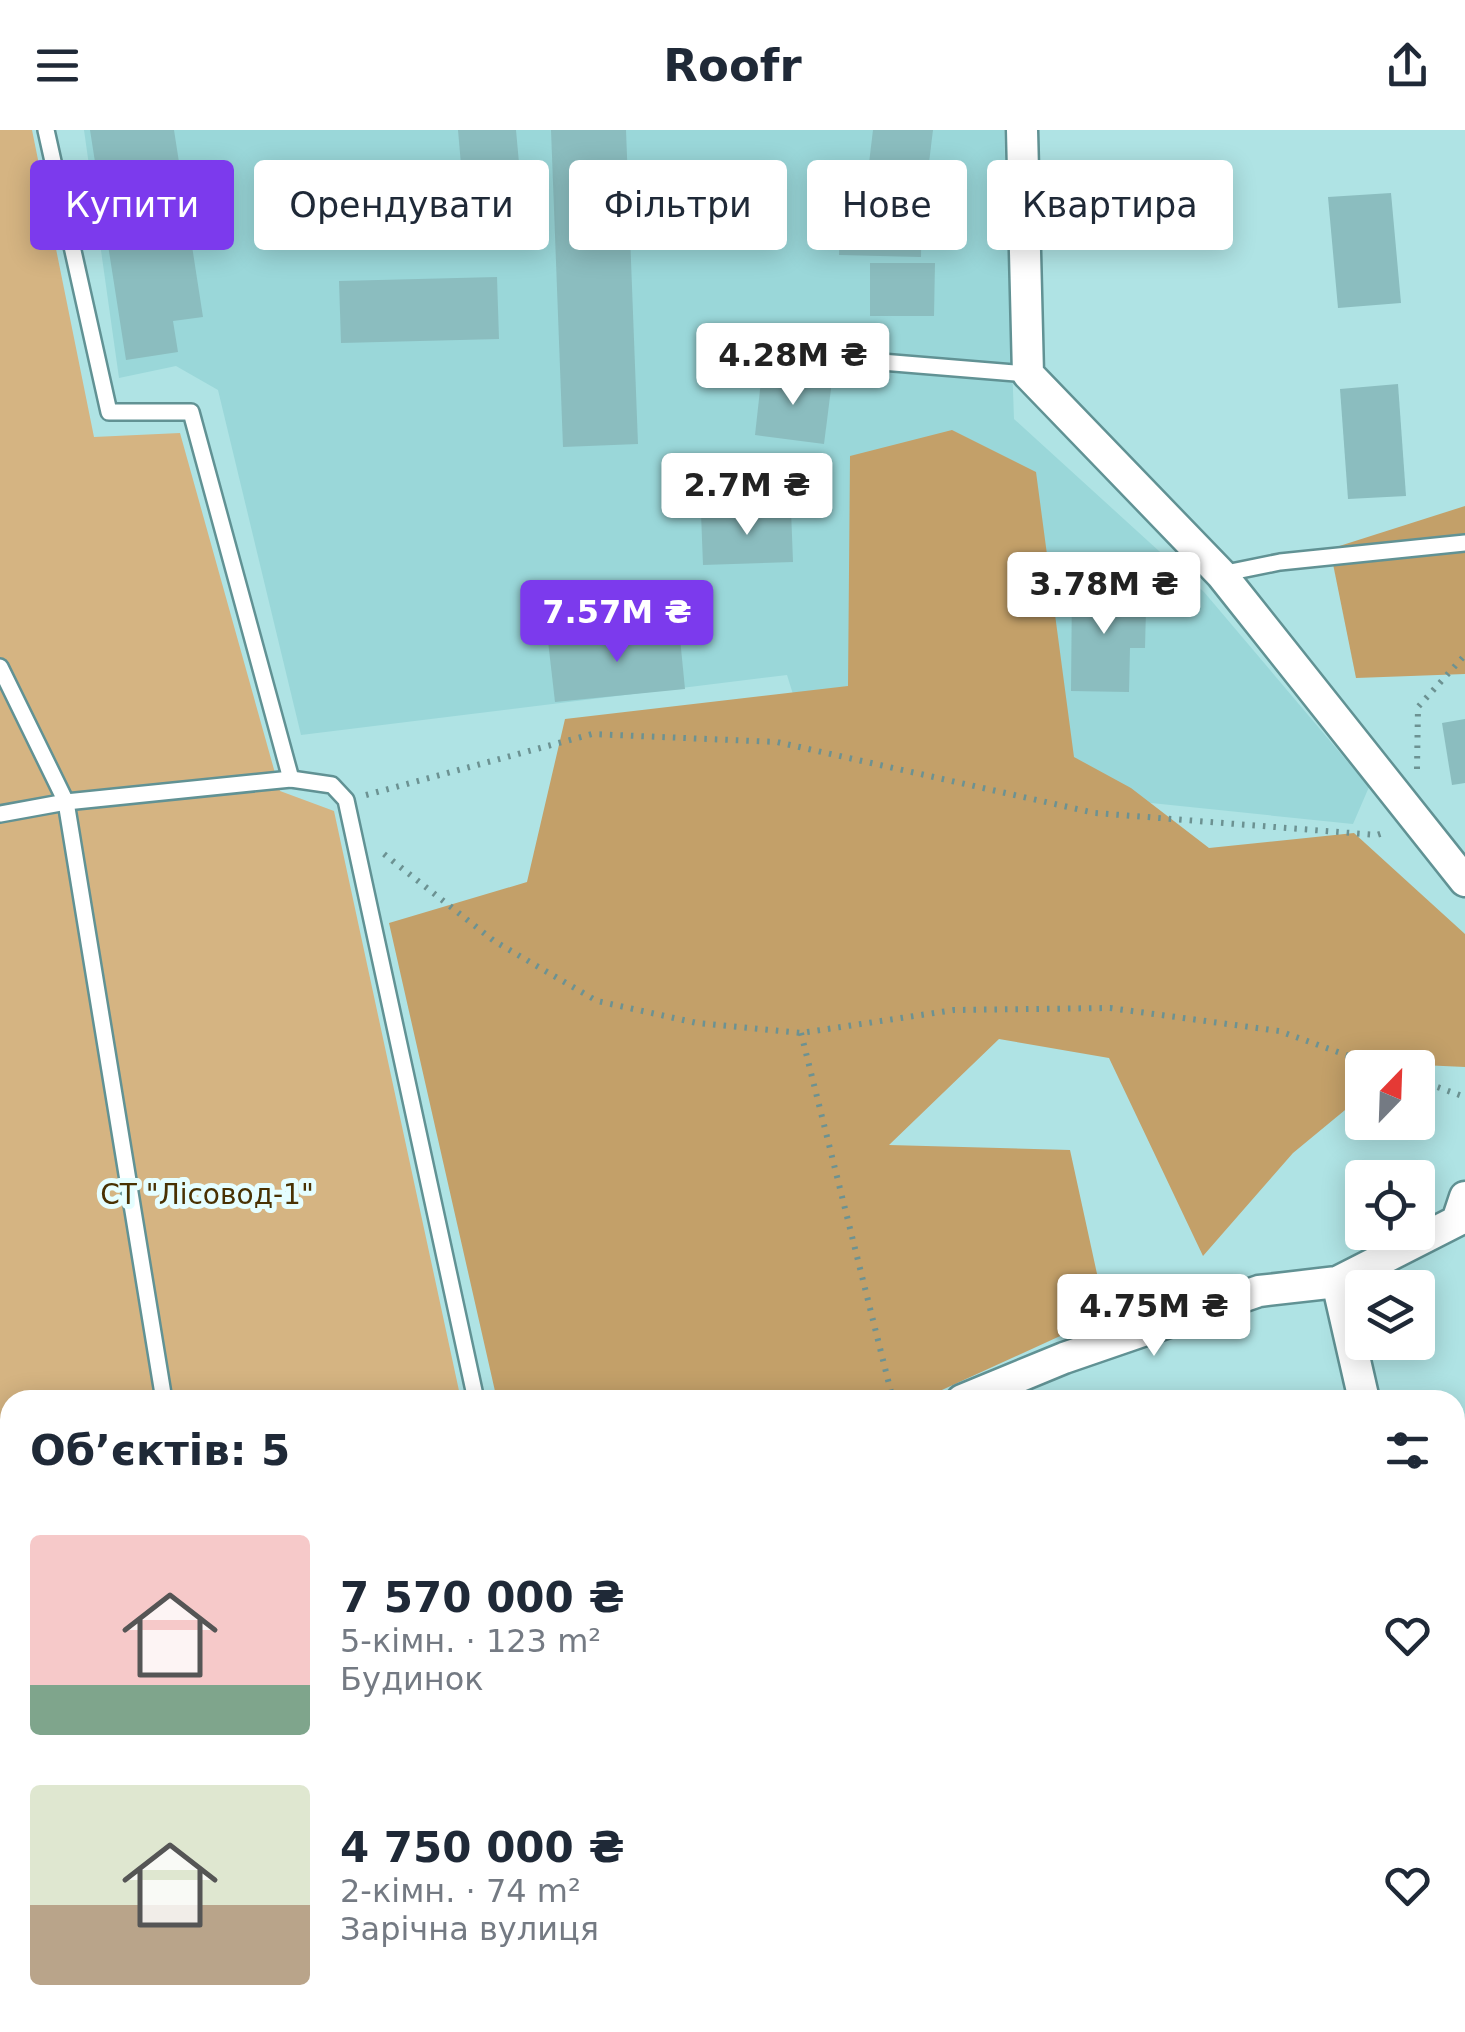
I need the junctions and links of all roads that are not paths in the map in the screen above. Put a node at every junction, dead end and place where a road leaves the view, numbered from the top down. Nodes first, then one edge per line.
1 (46, 130) edge
2 (1022, 130) edge
3 (833, 358) dead end
4 (1028, 374) junction
5 (1465, 543) edge
6 (1220, 574) junction
7 (0, 667) edge
8 (292, 780) junction
9 (66, 802) junction
10 (0, 814) edge
11 (1465, 881) edge
12 (1462, 1217) edge
13 (1337, 1282) junction
14 (162, 1390) edge
15 (474, 1390) edge
16 (986, 1390) edge
17 (1362, 1390) edge

1 - 8 lane
2 - 4 street
3 - 4 lane
4 - 6 street
5 - 6 lane
6 - 11 street
7 - 9 lane
8 - 9 lane
8 - 15 lane
9 - 10 lane
9 - 14 lane
12 - 13 street
13 - 16 street
13 - 17 street

